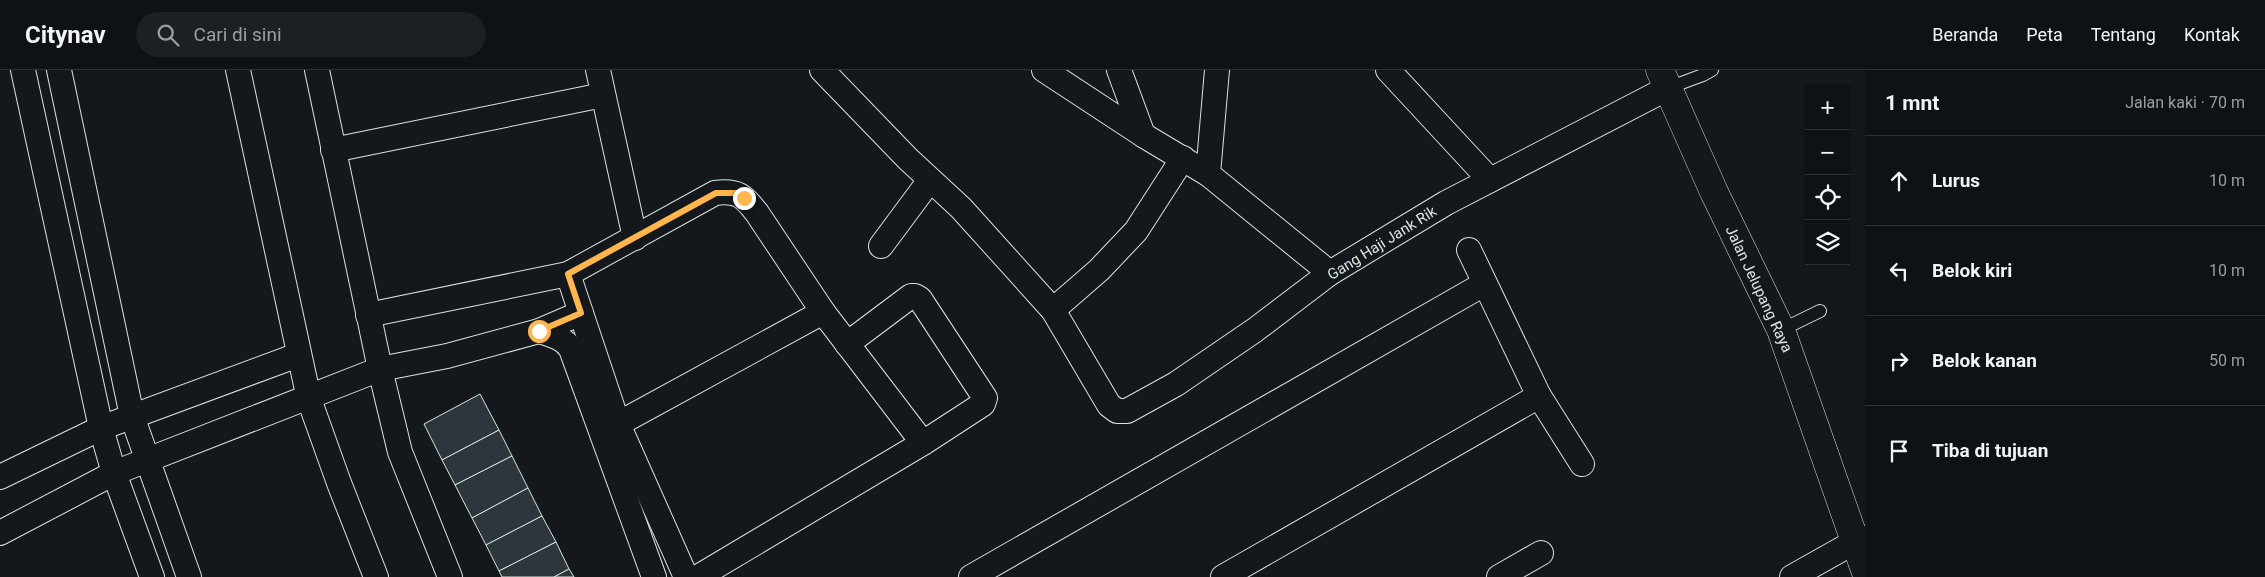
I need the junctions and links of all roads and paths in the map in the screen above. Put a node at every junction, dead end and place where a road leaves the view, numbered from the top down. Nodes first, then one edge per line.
1 (23, 70) edge
2 (59, 70) edge
3 (238, 70) edge
4 (317, 70) edge
5 (598, 70) edge
6 (822, 70) edge
7 (1044, 70) edge
8 (1118, 70) edge
9 (1217, 70) edge
10 (1388, 70) edge
11 (1712, 70) edge
12 (1664, 79) edge
13 (603, 95) junction
14 (1143, 135) junction
15 (333, 150) junction
16 (1183, 158) junction
17 (1208, 174) junction
18 (930, 180) junction
19 (1490, 180) junction
20 (635, 238) junction
21 (881, 246) dead end
22 (1469, 250) dead end
23 (1330, 273) junction
24 (568, 274) junction
25 (1484, 284) junction
26 (1053, 310) junction
27 (1820, 311) dead end
28 (823, 312) junction
29 (581, 313) junction
30 (368, 315) junction
31 (1781, 330) junction
32 (539, 331) junction
33 (847, 344) junction
34 (298, 355) junction
35 (587, 362) junction
36 (370, 373) junction
37 (1539, 396) junction
38 (308, 399) junction
39 (132, 416) junction
40 (101, 428) junction
41 (610, 429) junction
42 (923, 443) junction
43 (148, 461) junction
44 (1582, 464) dead end
45 (114, 473) junction
46 (0, 477) edge
47 (0, 533) edge
48 (1861, 539) edge
49 (1541, 553) dead end
50 (1865, 570) edge
51 (152, 577) edge
52 (189, 577) edge
53 (376, 577) edge
54 (450, 577) edge
55 (654, 577) edge
56 (686, 577) edge
57 (698, 577) edge
58 (971, 577) edge
59 (1223, 577) edge
60 (1499, 577) edge
61 (1792, 577) edge

1 - 40 street
2 - 39 street
3 - 34 street
4 - 15 street
5 - 13 street
6 - 18 street
7 - 14 street
8 - 14 street
9 - 17 street
10 - 19 street
11 - 12 lane
12 - 19 street, Gang Haji Jank Rik
12 - 31 street, Jalan Jelupang Raya
13 - 15 street
13 - 20 street
14 - 16 street
15 - 30 street
16 - 17 street
16 - 26 street
17 - 23 street
18 - 21 street
18 - 26 street
19 - 23 street, Gang Haji Jank Rik
20 - 24 street
20 - 28 street
22 - 25 street
23 - 26 street, Gang Haji Jank Rik
24 - 29 street
24 - 30 street
25 - 37 street
25 - 58 street
27 - 31 lane
28 - 33 street
28 - 41 street
29 - 32 street
29 - 35 street
30 - 36 street
31 - 48 street, Jalan Jelupang Raya
32 - 35 street
32 - 36 street
33 - 42 street
33 - 42 street
34 - 38 street
34 - 39 street
35 - 41 street
36 - 38 street
36 - 54 street
37 - 44 street
37 - 59 street
38 - 43 street
38 - 53 street
39 - 40 street
39 - 43 street
40 - 45 street
40 - 46 street
41 - 55 street
41 - 56 street
42 - 57 street
43 - 45 street
43 - 52 street
45 - 47 street
45 - 51 street
48 - 50 street, Jalan Jelupang Raya
48 - 61 street
49 - 60 street

